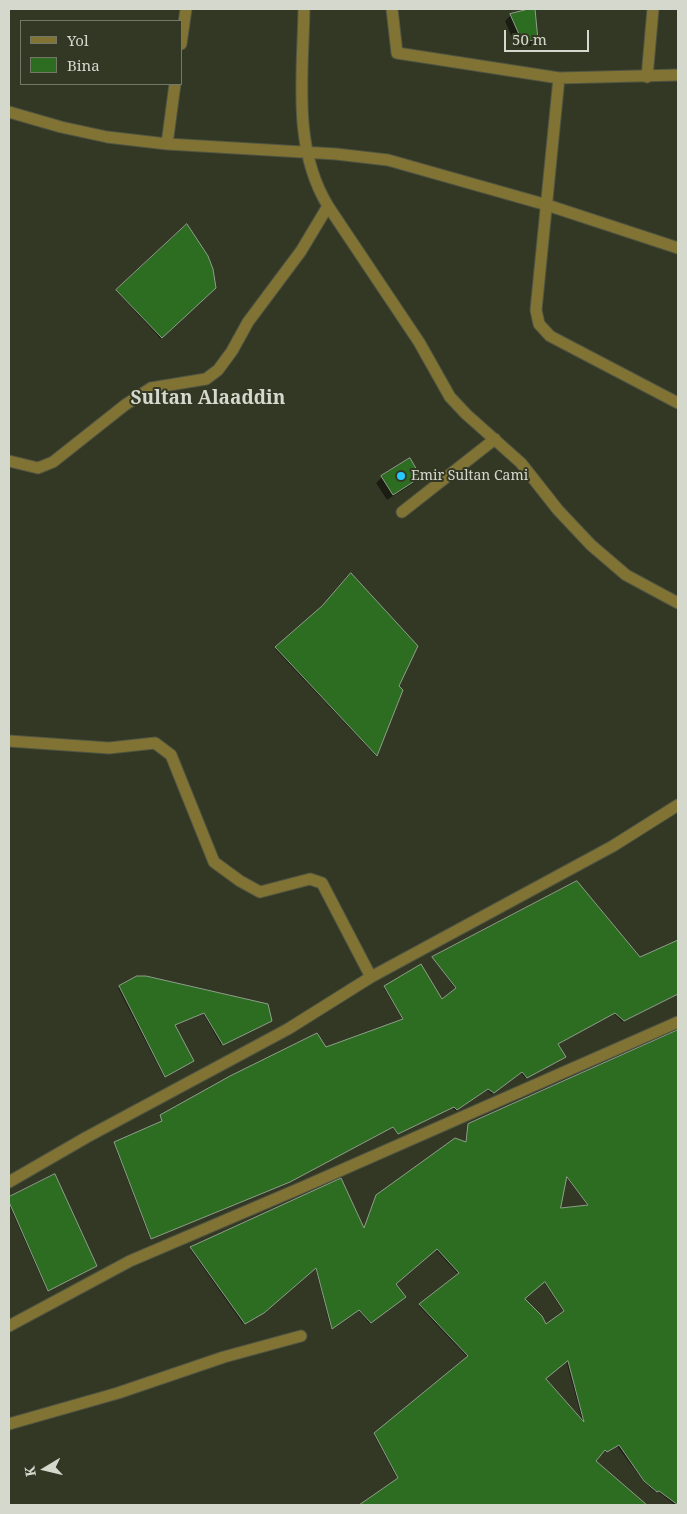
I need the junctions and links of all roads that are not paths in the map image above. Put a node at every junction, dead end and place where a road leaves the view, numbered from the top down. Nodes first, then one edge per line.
1 (186, 9) edge
2 (304, 9) edge
3 (392, 9) edge
4 (653, 9) edge
5 (182, 37) edge
6 (678, 76) edge
7 (646, 77) junction
8 (558, 78) junction
9 (175, 85) edge
10 (9, 112) edge
11 (167, 144) junction
12 (306, 152) junction
13 (547, 205) junction
14 (328, 206) junction
15 (678, 248) edge
16 (678, 403) edge
17 (494, 440) junction
18 (9, 461) edge
19 (402, 512) dead end
20 (678, 603) edge
21 (9, 741) edge
22 (678, 805) edge
23 (371, 977) junction
24 (678, 1022) edge
25 (9, 1182) edge
26 (9, 1326) edge
27 (301, 1336) dead end
28 (9, 1424) edge

1 - 5 street
2 - 12 street
3 - 8 street
4 - 7 street
6 - 7 street
7 - 8 street
8 - 13 street
9 - 11 street
10 - 11 street
11 - 12 street
12 - 13 street
12 - 14 street
13 - 15 street
13 - 16 street
14 - 17 street
14 - 18 street
17 - 19 street
17 - 20 street
21 - 23 street
22 - 23 street
23 - 25 street
24 - 26 street
27 - 28 street

